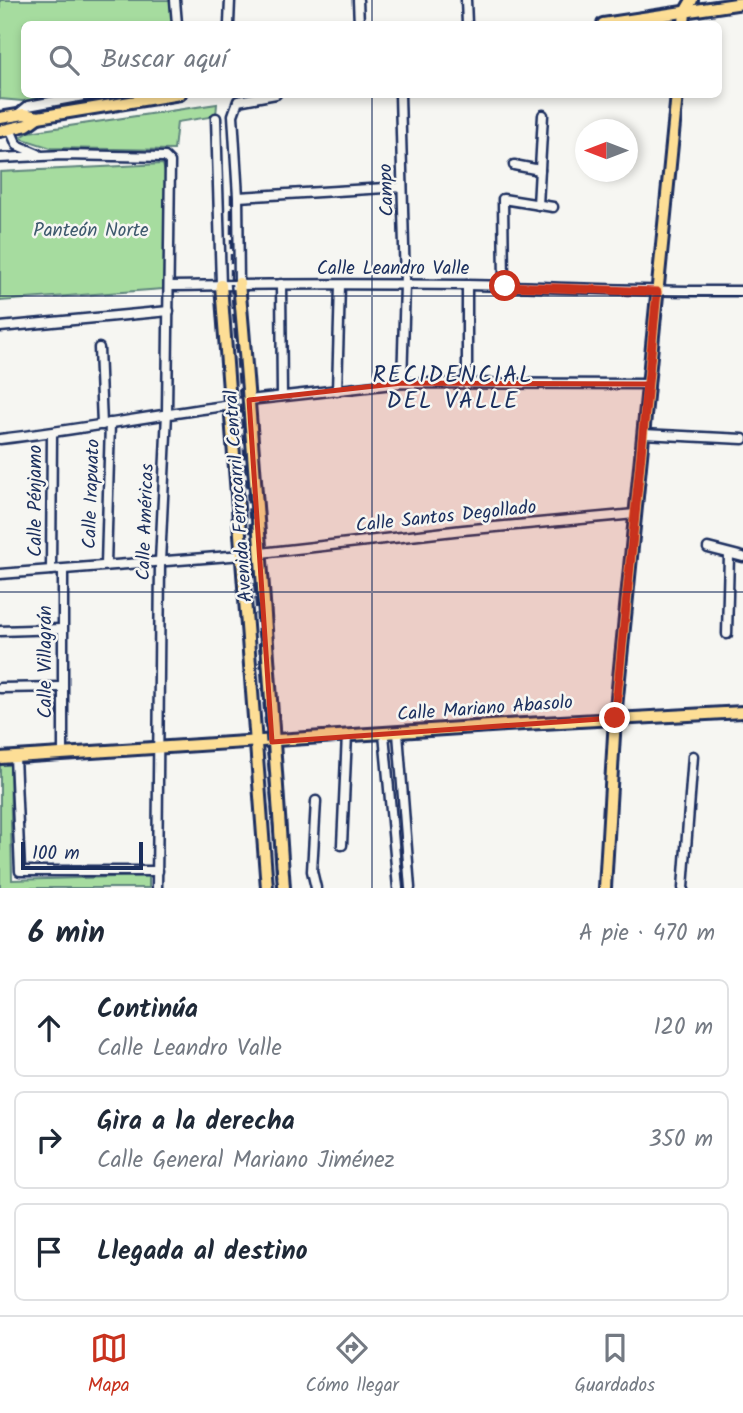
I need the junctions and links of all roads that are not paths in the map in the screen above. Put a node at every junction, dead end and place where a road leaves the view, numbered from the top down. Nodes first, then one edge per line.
1 (175, 0) edge
2 (230, 0) edge
3 (358, 0) edge
4 (466, 0) edge
5 (692, 0) edge
6 (743, 3) edge
7 (685, 12) junction
8 (177, 21) edge
9 (229, 21) edge
10 (359, 21) edge
11 (467, 21) edge
12 (624, 21) edge
13 (684, 21) edge
14 (72, 98) edge
15 (155, 98) edge
16 (257, 98) edge
17 (400, 98) edge
18 (677, 98) edge
19 (16, 115) junction
20 (543, 115) dead end
21 (0, 117) edge
22 (38, 117) junction
23 (216, 117) dead end
24 (5, 130) edge
25 (48, 156) junction
26 (0, 158) edge
27 (514, 165) dead end
28 (540, 170) junction
29 (402, 187) junction
30 (238, 197) junction
31 (538, 205) junction
32 (553, 207) dead end
33 (239, 283) junction
34 (281, 284) junction
35 (221, 285) junction
36 (340, 285) junction
37 (405, 285) junction
38 (467, 285) junction
39 (170, 286) junction
40 (505, 286) junction
41 (743, 291) edge
42 (657, 292) junction
43 (169, 312) junction
44 (0, 327) edge
45 (99, 348) dead end
46 (402, 383) junction
47 (467, 384) junction
48 (648, 384) junction
49 (337, 391) junction
50 (282, 396) junction
51 (249, 400) junction
52 (232, 405) junction
53 (167, 413) junction
54 (106, 424) junction
55 (52, 433) junction
56 (643, 435) junction
57 (0, 439) edge
58 (743, 439) edge
59 (635, 514) junction
60 (708, 548) dead end
61 (261, 553) junction
62 (243, 555) junction
63 (729, 555) junction
64 (743, 557) edge
65 (160, 562) junction
66 (106, 565) junction
67 (51, 570) junction
68 (63, 570) junction
69 (0, 574) edge
70 (61, 629) junction
71 (0, 631) edge
72 (726, 634) dead end
73 (62, 687) junction
74 (0, 688) edge
75 (743, 712) edge
76 (615, 718) junction
77 (398, 733) junction
78 (384, 734) junction
79 (347, 735) junction
80 (272, 742) junction
81 (256, 743) junction
82 (158, 749) junction
83 (62, 754) junction
84 (694, 756) dead end
85 (15, 757) junction
86 (0, 758) edge
87 (316, 801) dead end
88 (342, 845) dead end
89 (158, 872) junction
90 (158, 888) edge
91 (267, 888) edge
92 (284, 888) edge
93 (316, 888) edge
94 (398, 888) edge
95 (410, 888) edge
96 (605, 888) edge
97 (683, 888) edge

1 - 8 street
2 - 9 street
3 - 10 street
4 - 11 street
5 - 7 main road
6 - 7 main road
7 - 12 main road
7 - 13 main road
14 - 19 street
15 - 22 main road
16 - 30 street, Avenida Ferrocarril Central
17 - 29 street, Campo
18 - 42 main road
19 - 21 main road
19 - 22 main road
20 - 28 street
22 - 24 main road
23 - 35 street, Avenida Ferrocarril Central
24 - 25 street
25 - 26 street
25 - 39 street, Calle Américas
27 - 28 street
28 - 31 street
29 - 30 street
29 - 37 street, Campo
30 - 33 street, Avenida Ferrocarril Central
31 - 32 street
31 - 40 street
33 - 34 street, Calle Leandro Valle
33 - 35 street, Calle Leandro Valle
33 - 51 main road, Avenida Ferrocarril Central
34 - 36 street, Calle Leandro Valle
34 - 50 street
35 - 39 street, Calle Leandro Valle
35 - 52 main road, Avenida Ferrocarril Central
36 - 37 street, Calle Leandro Valle
36 - 49 street
37 - 38 street, Calle Leandro Valle
37 - 46 street, Campo
38 - 40 street, Calle Leandro Valle
38 - 47 street
39 - 43 street, Calle Américas
40 - 42 street, Calle Leandro Valle
41 - 42 street, Calle Leandro Valle
42 - 48 main road
43 - 44 street
43 - 53 street, Calle Américas
45 - 54 street, Calle Irapuato
46 - 47 street
46 - 49 street
47 - 48 street
48 - 56 main road
49 - 50 street
50 - 51 street
51 - 61 main road, Avenida Ferrocarril Central
52 - 53 street
52 - 62 main road, Avenida Ferrocarril Central
53 - 54 street
53 - 65 street, Calle Américas
54 - 55 street
54 - 66 street, Calle Irapuato
55 - 57 street
55 - 67 street, Calle Pénjamo
56 - 58 street
56 - 59 main road
59 - 61 street, Calle Santos Degollado
59 - 76 main road
60 - 63 street
61 - 80 main road, Avenida Ferrocarril Central
62 - 65 street
62 - 81 main road, Avenida Ferrocarril Central
63 - 64 street
63 - 72 street
65 - 66 street
65 - 82 street, Calle Américas
66 - 68 street
67 - 68 street
67 - 69 street
68 - 70 street, Calle Villagrán
70 - 71 street
70 - 73 street, Calle Villagrán
73 - 74 street
73 - 83 street, Calle Villagrán
75 - 76 main road, Calle Mariano Abasolo
76 - 77 main road, Calle Mariano Abasolo
76 - 96 main road
77 - 78 main road, Calle Mariano Abasolo
77 - 95 street
78 - 79 main road, Calle Mariano Abasolo
78 - 94 street
79 - 80 main road, Calle Mariano Abasolo
79 - 88 street
80 - 81 main road, Calle Mariano Abasolo
80 - 92 main road, Avenida Ferrocarril Central
81 - 82 main road, Calle Mariano Abasolo
81 - 91 main road, Avenida Ferrocarril Central
82 - 83 main road, Calle Mariano Abasolo
82 - 89 street, Calle Américas
83 - 85 main road, Calle Mariano Abasolo
84 - 97 street
85 - 86 main road, Calle Mariano Abasolo
85 - 89 street
87 - 93 street
89 - 90 street, Calle Américas

